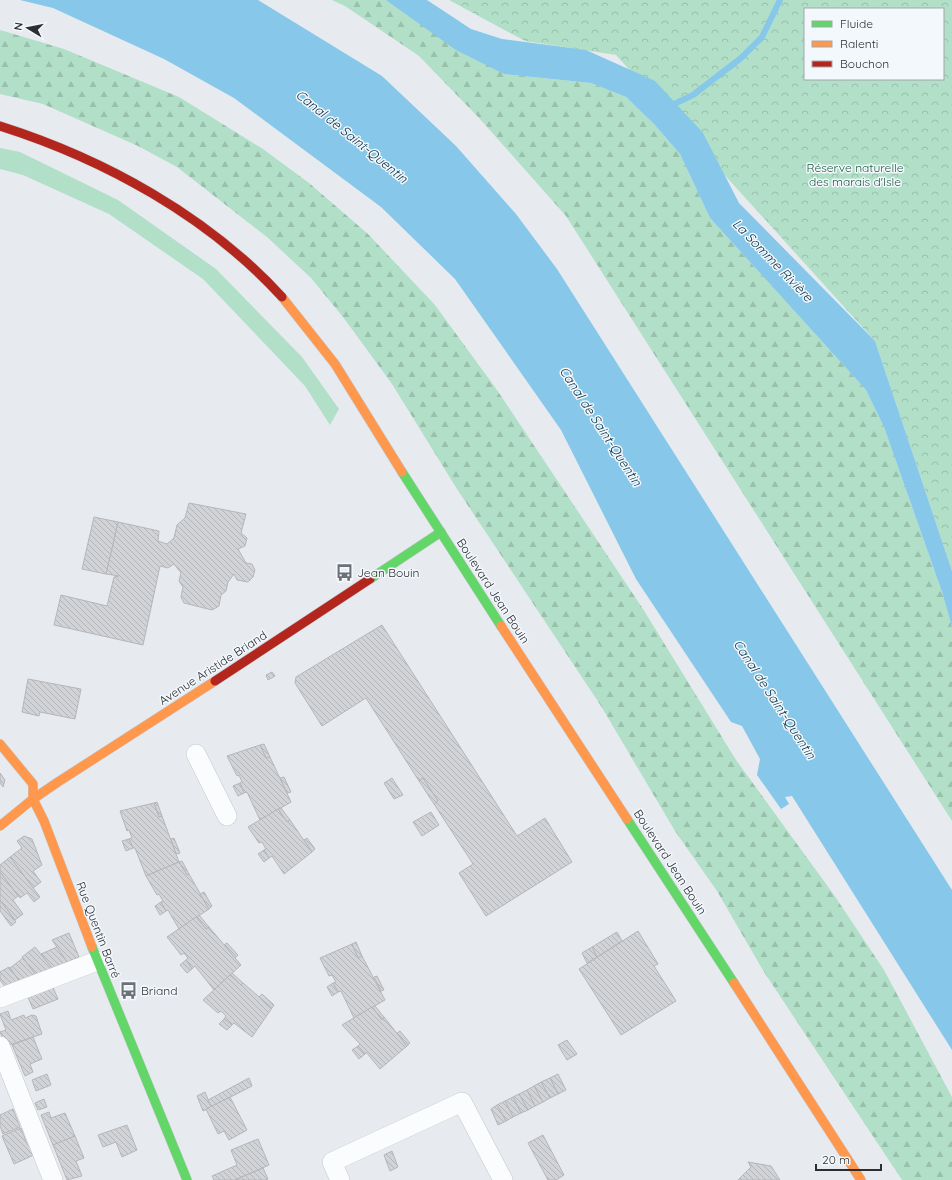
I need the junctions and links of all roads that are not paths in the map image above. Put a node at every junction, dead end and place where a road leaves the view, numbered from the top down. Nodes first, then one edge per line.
1 (0, 126) edge
2 (442, 532) junction
3 (0, 744) edge
4 (196, 754) dead end
5 (33, 799) junction
6 (227, 816) dead end
7 (0, 826) edge
8 (97, 961) junction
9 (0, 998) edge
10 (0, 1046) edge
11 (53, 1180) edge
12 (187, 1180) edge
13 (340, 1180) edge
14 (503, 1180) edge
15 (861, 1180) edge

1 - 2 street, Boulevard Jean Bouin
2 - 5 street, Avenue Aristide Briand
2 - 15 street, Boulevard Jean Bouin
3 - 5 street, Rue Quentin Barré
4 - 6 street
5 - 7 street, Avenue Aristide Briand
5 - 8 street, Rue Quentin Barré
8 - 9 street
8 - 12 street, Rue Quentin Barré
10 - 11 street
13 - 14 street

